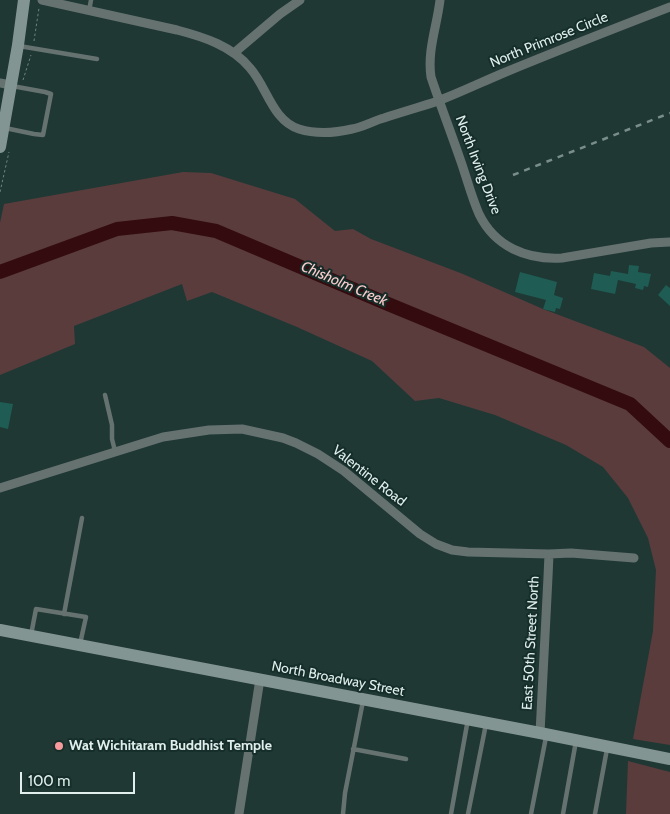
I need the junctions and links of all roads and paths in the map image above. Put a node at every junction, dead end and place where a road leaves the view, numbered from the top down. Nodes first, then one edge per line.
1 (24, 0) edge
2 (29, 0) edge
3 (91, 0) edge
4 (300, 0) edge
5 (440, 0) edge
6 (73, 3) edge
7 (41, 4) edge
8 (670, 7) edge
9 (89, 11) junction
10 (18, 45) junction
11 (32, 48) junction
12 (234, 53) junction
13 (97, 59) dead end
14 (11, 85) edge
15 (440, 100) junction
16 (3, 127) junction
17 (5, 146) edge
18 (0, 192) edge
19 (670, 242) edge
20 (105, 395) dead end
21 (115, 452) junction
22 (0, 488) edge
23 (82, 518) dead end
24 (548, 554) junction
25 (634, 558) dead end
26 (64, 614) junction
27 (0, 630) edge
28 (31, 636) junction
29 (80, 646) junction
30 (260, 679) junction
31 (363, 700) junction
32 (468, 720) junction
33 (486, 723) junction
34 (543, 734) junction
35 (576, 740) junction
36 (607, 746) junction
37 (353, 750) junction
38 (406, 759) dead end
39 (667, 759) edge
40 (239, 814) edge
41 (343, 814) edge
42 (451, 814) edge
43 (468, 814) edge
44 (531, 814) edge
45 (563, 814) edge
46 (595, 814) edge

1 - 10 main road
2 - 10 main road
3 - 9 lane
4 - 12 street
5 - 15 street, North Irving Drive
6 - 7 street, North Primrose Circle
6 - 9 street, North Primrose Circle
7 - 11 path
8 - 15 street, North Primrose Circle
9 - 12 street, North Primrose Circle
10 - 11 lane
10 - 14 main road
11 - 13 lane
11 - 14 path
12 - 15 street, North Primrose Circle
14 - 16 main road
14 - 16 lane
15 - 19 street, North Irving Drive
16 - 17 main road
17 - 18 path
20 - 21 lane
21 - 22 street, Valentine Road
21 - 24 street, Valentine Road
23 - 26 lane
24 - 25 street, Valentine Road
24 - 34 street, East 50th Street North
26 - 28 lane
26 - 29 lane
27 - 28 main road, North Broadway Street
28 - 29 main road, North Broadway Street
29 - 30 main road, North Broadway Street
30 - 31 main road, North Broadway Street
30 - 40 street
31 - 32 main road, North Broadway Street
31 - 37 lane
32 - 33 main road, North Broadway Street
32 - 42 lane
33 - 34 main road, North Broadway Street
33 - 43 lane
34 - 35 main road, North Broadway Street
34 - 44 lane
35 - 36 main road, North Broadway Street
35 - 45 lane
36 - 39 main road, North Broadway Street
36 - 46 lane
37 - 38 lane
37 - 41 lane

